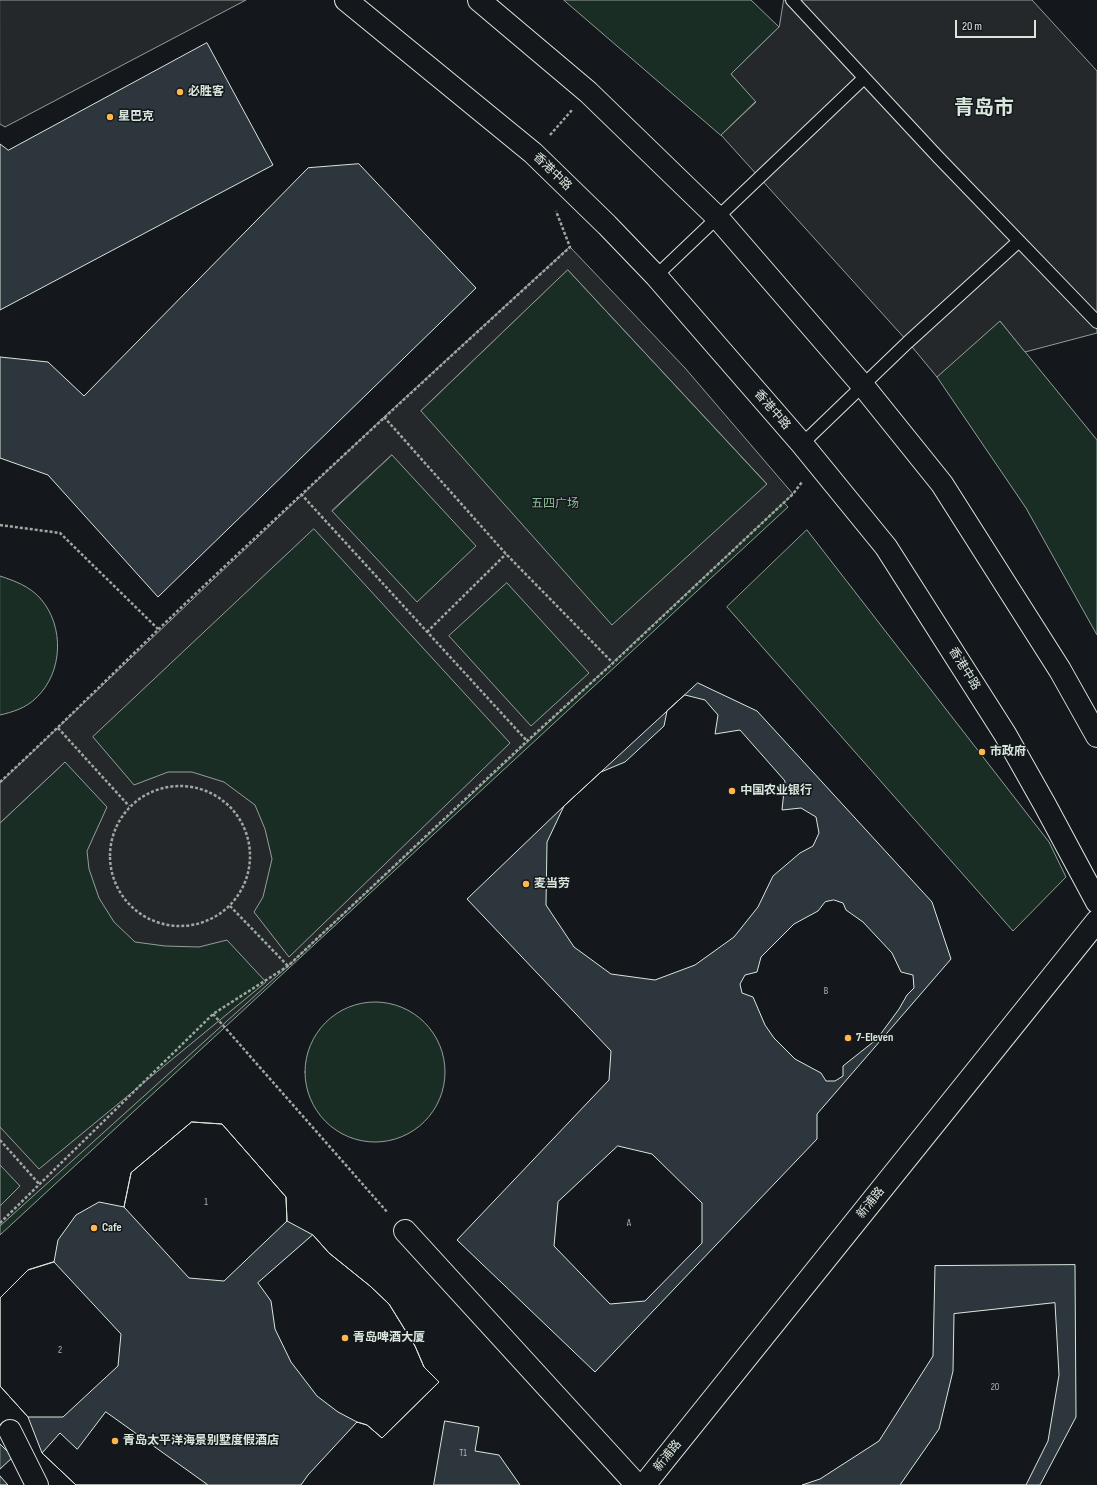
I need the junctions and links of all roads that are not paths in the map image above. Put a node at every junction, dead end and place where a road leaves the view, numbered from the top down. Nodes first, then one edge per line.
1 (346, 0) edge
2 (479, 0) edge
3 (792, 0) edge
4 (864, 78) junction
5 (717, 217) junction
6 (1019, 242) junction
7 (656, 276) junction
8 (1097, 322) edge
9 (864, 387) junction
10 (802, 444) junction
11 (1097, 736) edge
12 (1097, 902) edge
13 (1097, 921) edge
14 (405, 1232) road end
15 (10, 1431) dead end
16 (37, 1485) edge
17 (637, 1485) edge
18 (644, 1485) edge

1 - 7 main road, 香港中路
2 - 5 main road
3 - 4 lane
4 - 5 lane
4 - 6 lane
5 - 7 lane
5 - 9 main road
6 - 8 lane
6 - 9 lane
7 - 10 main road, 香港中路
9 - 10 lane
9 - 11 main road
10 - 12 main road, 香港中路
13 - 18 main road, 新浦路
14 - 17 main road
15 - 16 main road

